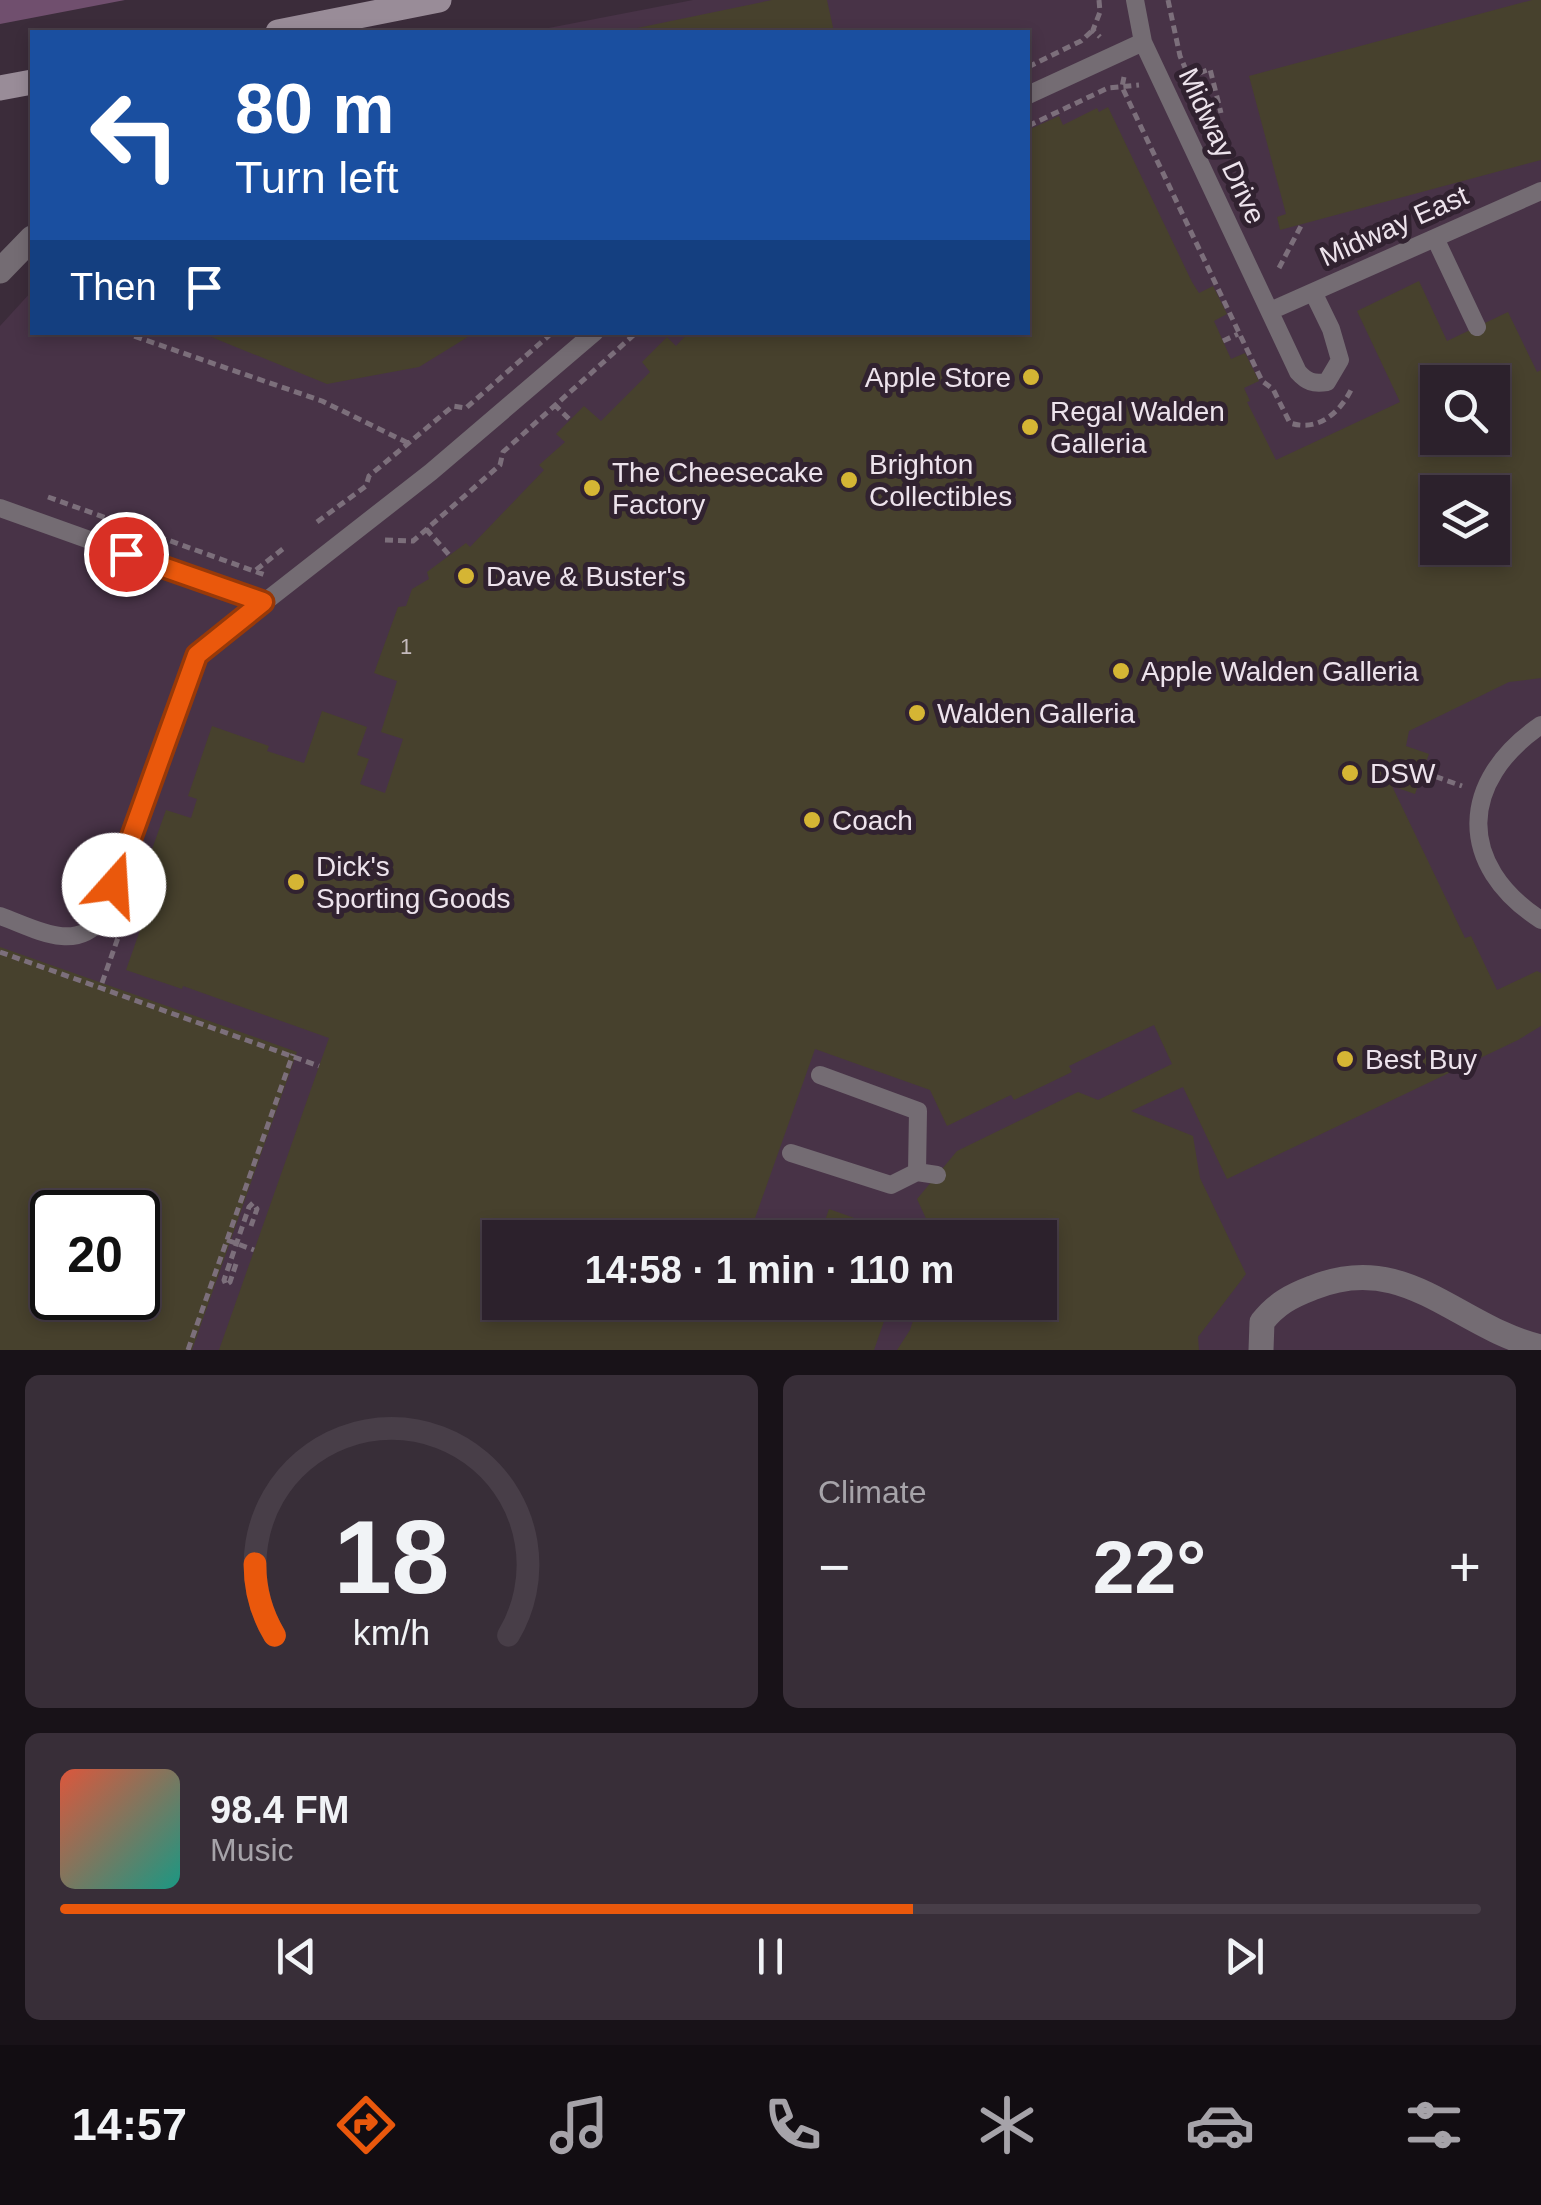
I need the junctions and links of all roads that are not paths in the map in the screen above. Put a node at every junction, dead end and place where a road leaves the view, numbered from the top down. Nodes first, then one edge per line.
1 (440, 0) edge
2 (1135, 0) edge
3 (288, 30) edge
4 (1143, 42) junction
5 (30, 82) edge
6 (0, 88) edge
7 (1030, 94) edge
8 (1541, 191) edge
9 (1435, 238) junction
10 (30, 240) edge
11 (0, 271) edge
12 (1313, 292) junction
13 (1270, 311) junction
14 (1476, 327) dead end
15 (591, 335) edge
16 (0, 508) edge
17 (263, 602) junction
18 (1541, 725) edge
19 (0, 916) edge
20 (1541, 920) edge
21 (820, 1075) dead end
22 (791, 1153) dead end
23 (917, 1172) junction
24 (937, 1175) dead end
25 (1541, 1347) edge
26 (1261, 1350) edge

1 - 3 street
2 - 4 lane, Midway Drive
4 - 7 lane
4 - 13 lane, Midway Drive
5 - 6 street
8 - 9 lane, Midway East
9 - 12 lane, Midway East
9 - 14 lane
10 - 11 street
12 - 13 lane, Midway East
12 - 13 lane, Midway Drive
15 - 17 lane
16 - 17 lane
17 - 19 lane
18 - 20 lane
21 - 23 lane
22 - 23 lane
23 - 24 lane
25 - 26 street

